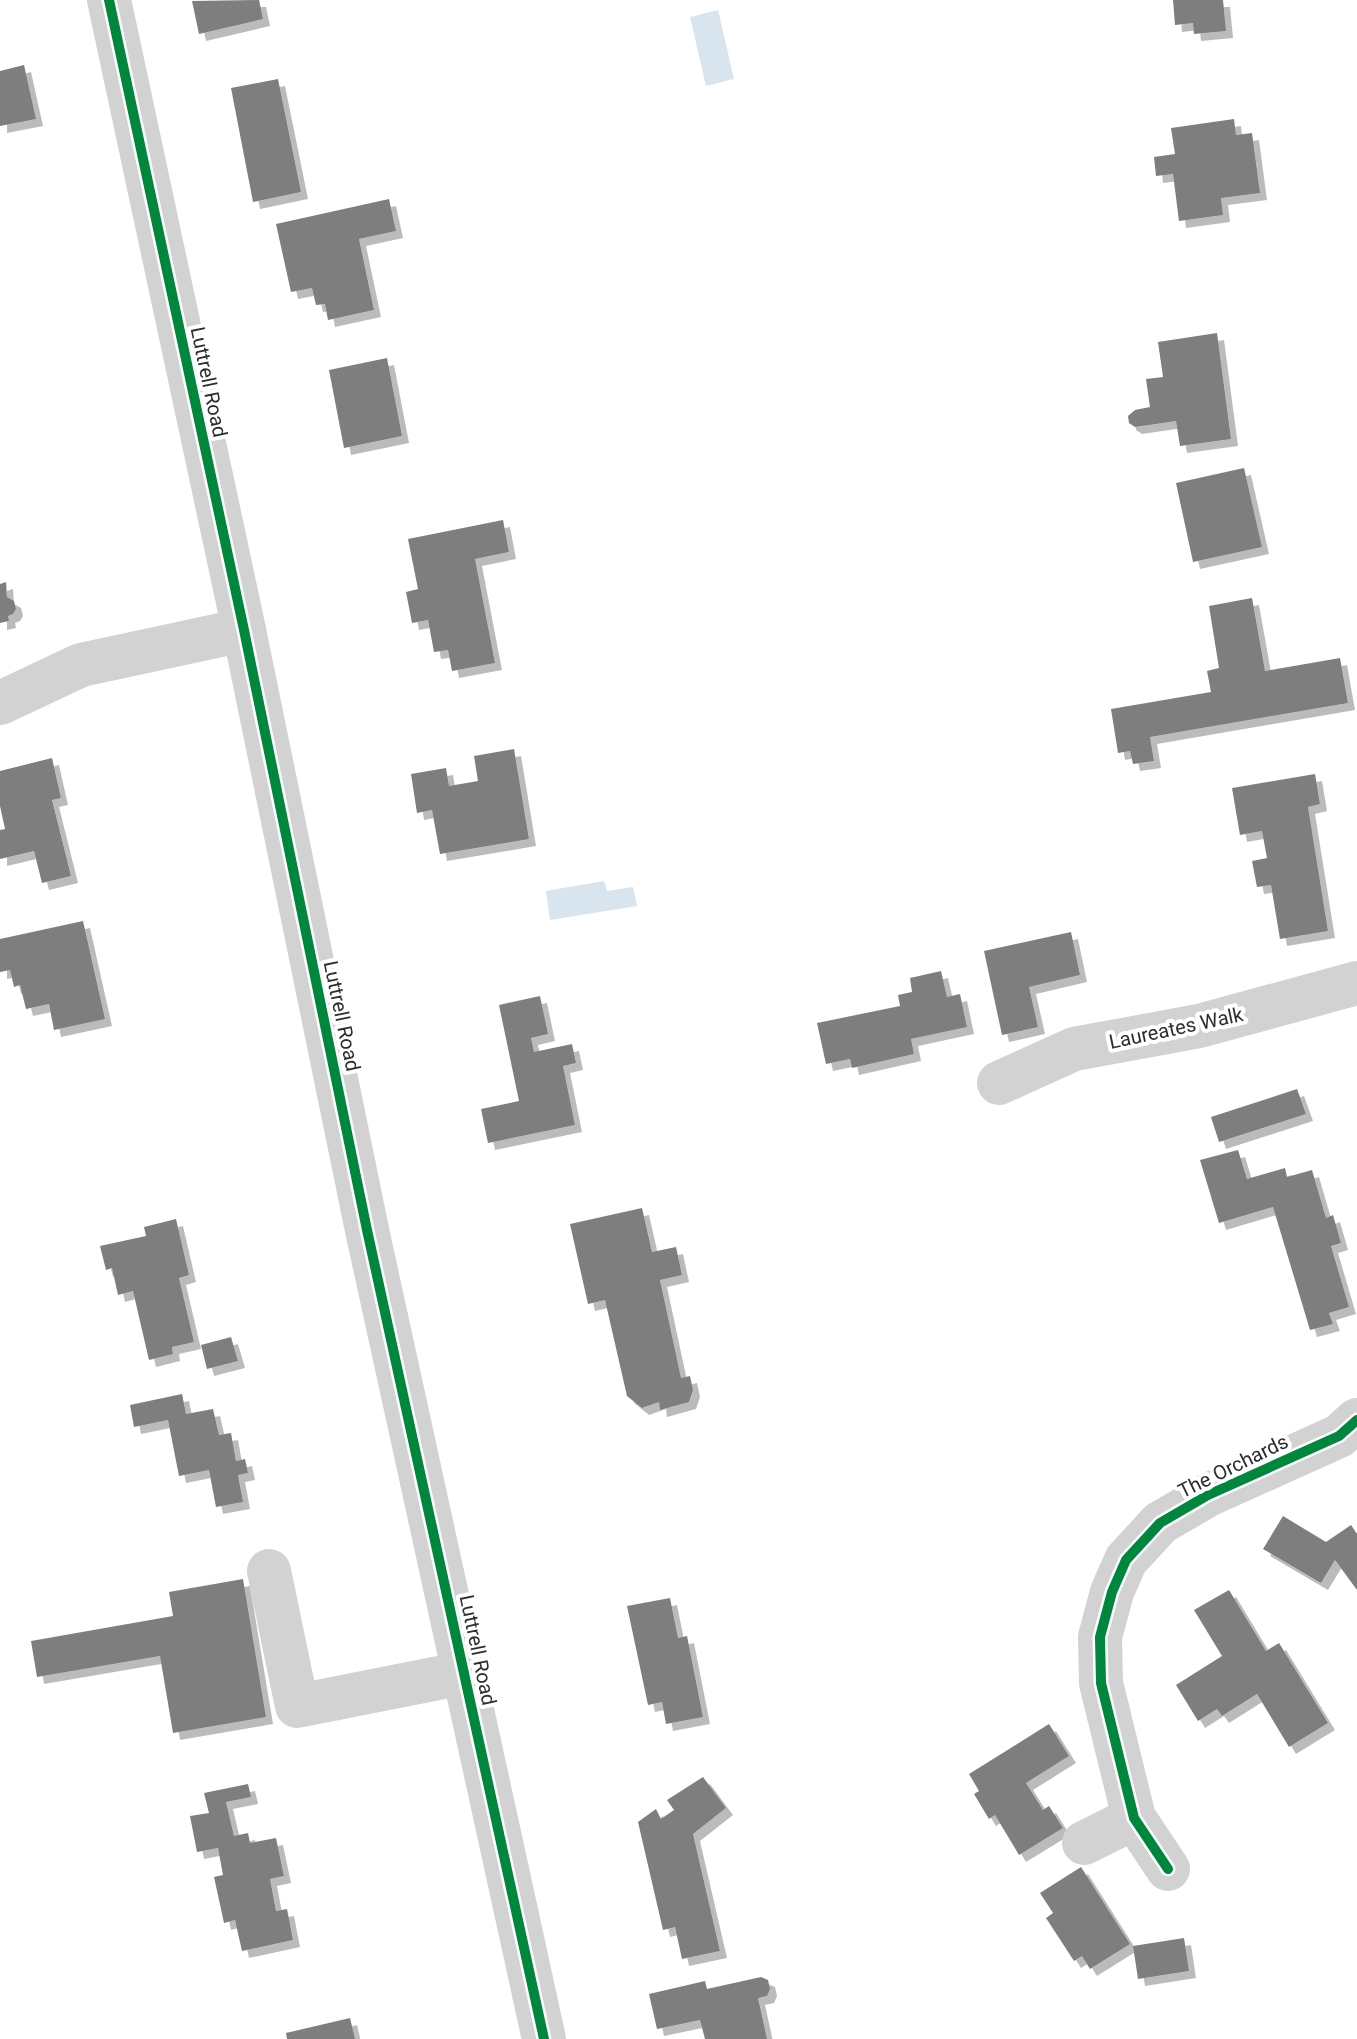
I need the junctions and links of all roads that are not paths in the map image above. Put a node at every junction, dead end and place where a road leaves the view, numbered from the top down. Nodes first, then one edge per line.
1 (109, 0) edge
2 (244, 630) junction
3 (0, 703) edge
4 (1357, 983) edge
5 (999, 1083) dead end
6 (1357, 1420) edge
7 (269, 1571) dead end
8 (464, 1673) junction
9 (1134, 1818) junction
10 (1084, 1843) dead end
11 (1168, 1869) dead end
12 (544, 2039) edge

1 - 2 street, Luttrell Road
2 - 3 street
2 - 8 street, Luttrell Road
4 - 5 street, Laureates Walk
6 - 9 street, The Orchards
7 - 8 street
8 - 12 street, Luttrell Road
9 - 10 street
9 - 11 street, The Orchards

